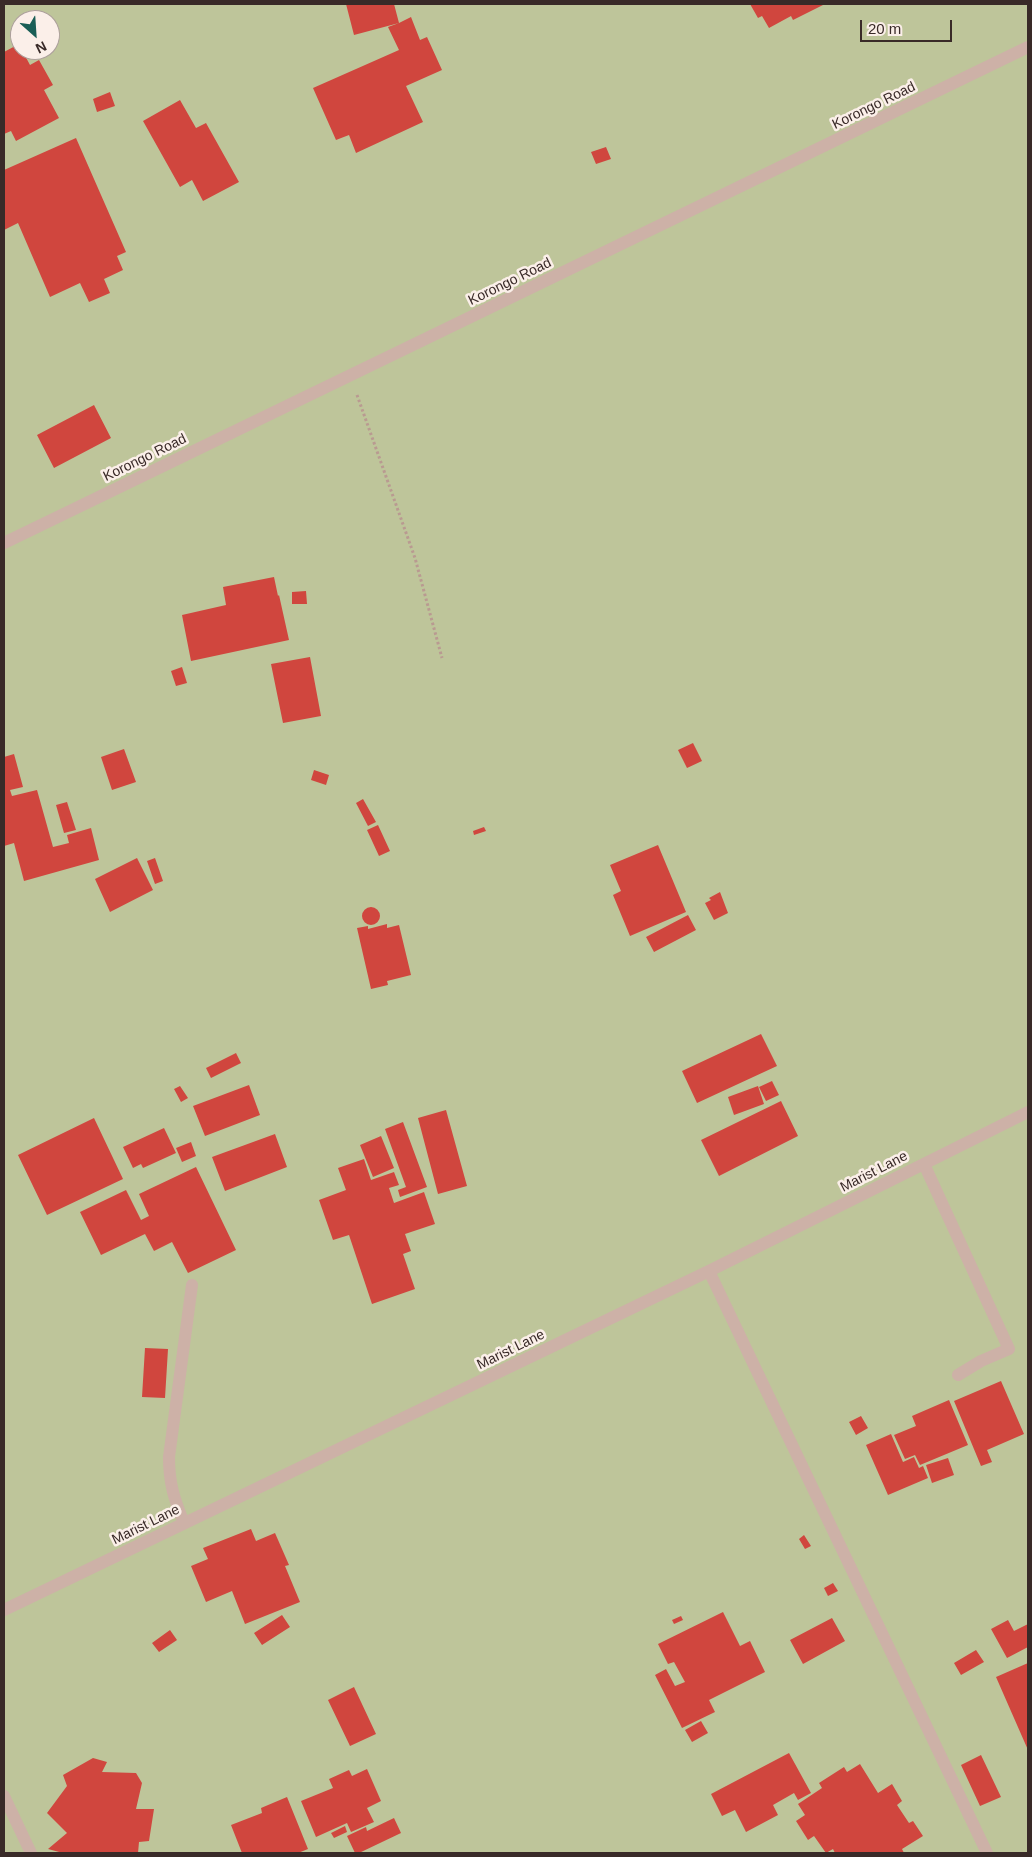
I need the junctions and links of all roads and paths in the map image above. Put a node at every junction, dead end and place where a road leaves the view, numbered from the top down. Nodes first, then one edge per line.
1 (1028, 48) edge
2 (350, 376) junction
3 (4, 543) edge
4 (442, 658) dead end
5 (1028, 1112) edge
6 (924, 1164) junction
7 (709, 1271) junction
8 (192, 1285) dead end
9 (958, 1374) dead end
10 (184, 1523) junction
11 (4, 1610) edge
12 (4, 1796) edge
13 (31, 1853) edge
14 (987, 1853) edge

1 - 2 street, Korongo Road
2 - 3 street, Korongo Road
2 - 4 path
5 - 6 street, Marist Lane
6 - 7 street, Marist Lane
6 - 9 street
7 - 10 street, Marist Lane
7 - 14 street
8 - 10 street
10 - 11 street, Marist Lane
12 - 13 street

